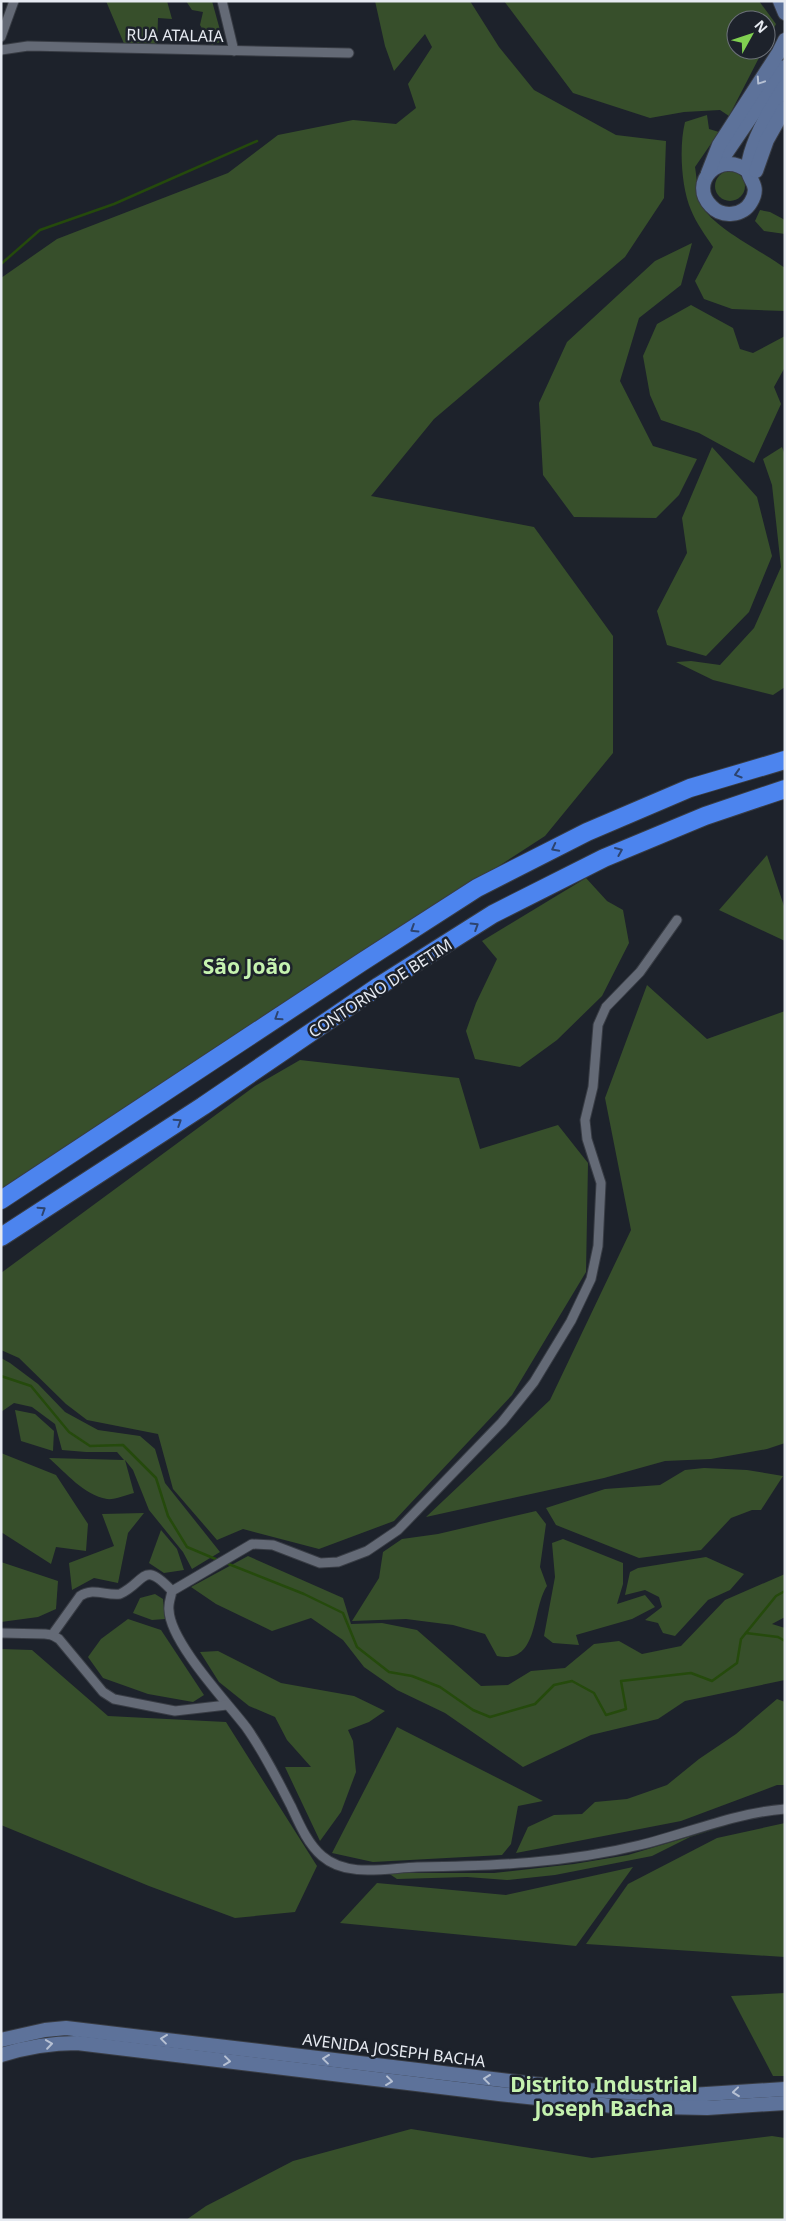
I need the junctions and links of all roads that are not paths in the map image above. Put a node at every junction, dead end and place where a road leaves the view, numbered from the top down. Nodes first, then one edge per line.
1 (14, 1) edge
2 (222, 1) edge
3 (781, 1) edge
4 (785, 4) edge
5 (785, 13) edge
6 (1, 37) edge
7 (785, 40) edge
8 (1, 50) edge
9 (234, 51) junction
10 (349, 53) dead end
11 (785, 67) edge
12 (785, 86) edge
13 (785, 108) edge
14 (713, 170) junction
15 (750, 175) junction
16 (785, 760) edge
17 (785, 789) edge
18 (677, 920) dead end
19 (1, 1200) edge
20 (1, 1237) edge
21 (172, 1591) junction
22 (1, 1633) edge
23 (52, 1635) junction
24 (227, 1705) junction
25 (785, 1809) edge
26 (1, 2040) edge
27 (1, 2055) edge
28 (785, 2090) edge
29 (785, 2103) edge

1 - 6 street
2 - 9 street
3 - 4 main road
3 - 5 main road
7 -> 14 main road
8 - 9 street, RUA ATALAIA
9 - 10 street, RUA ATALAIA
11 - 14 main road
12 - 15 main road
13 - 15 main road
14 - 15 main road
14 - 15 main road
16 -> 19 highway, CONTORNO DE BETIM
20 -> 17 highway, CONTORNO DE BETIM
18 - 21 street
21 - 23 street
21 - 24 street
22 - 23 street
23 - 24 street
24 - 25 street
28 -> 26 main road, AVENIDA JOSEPH BACHA
27 -> 29 main road, AVENIDA JOSEPH BACHA

